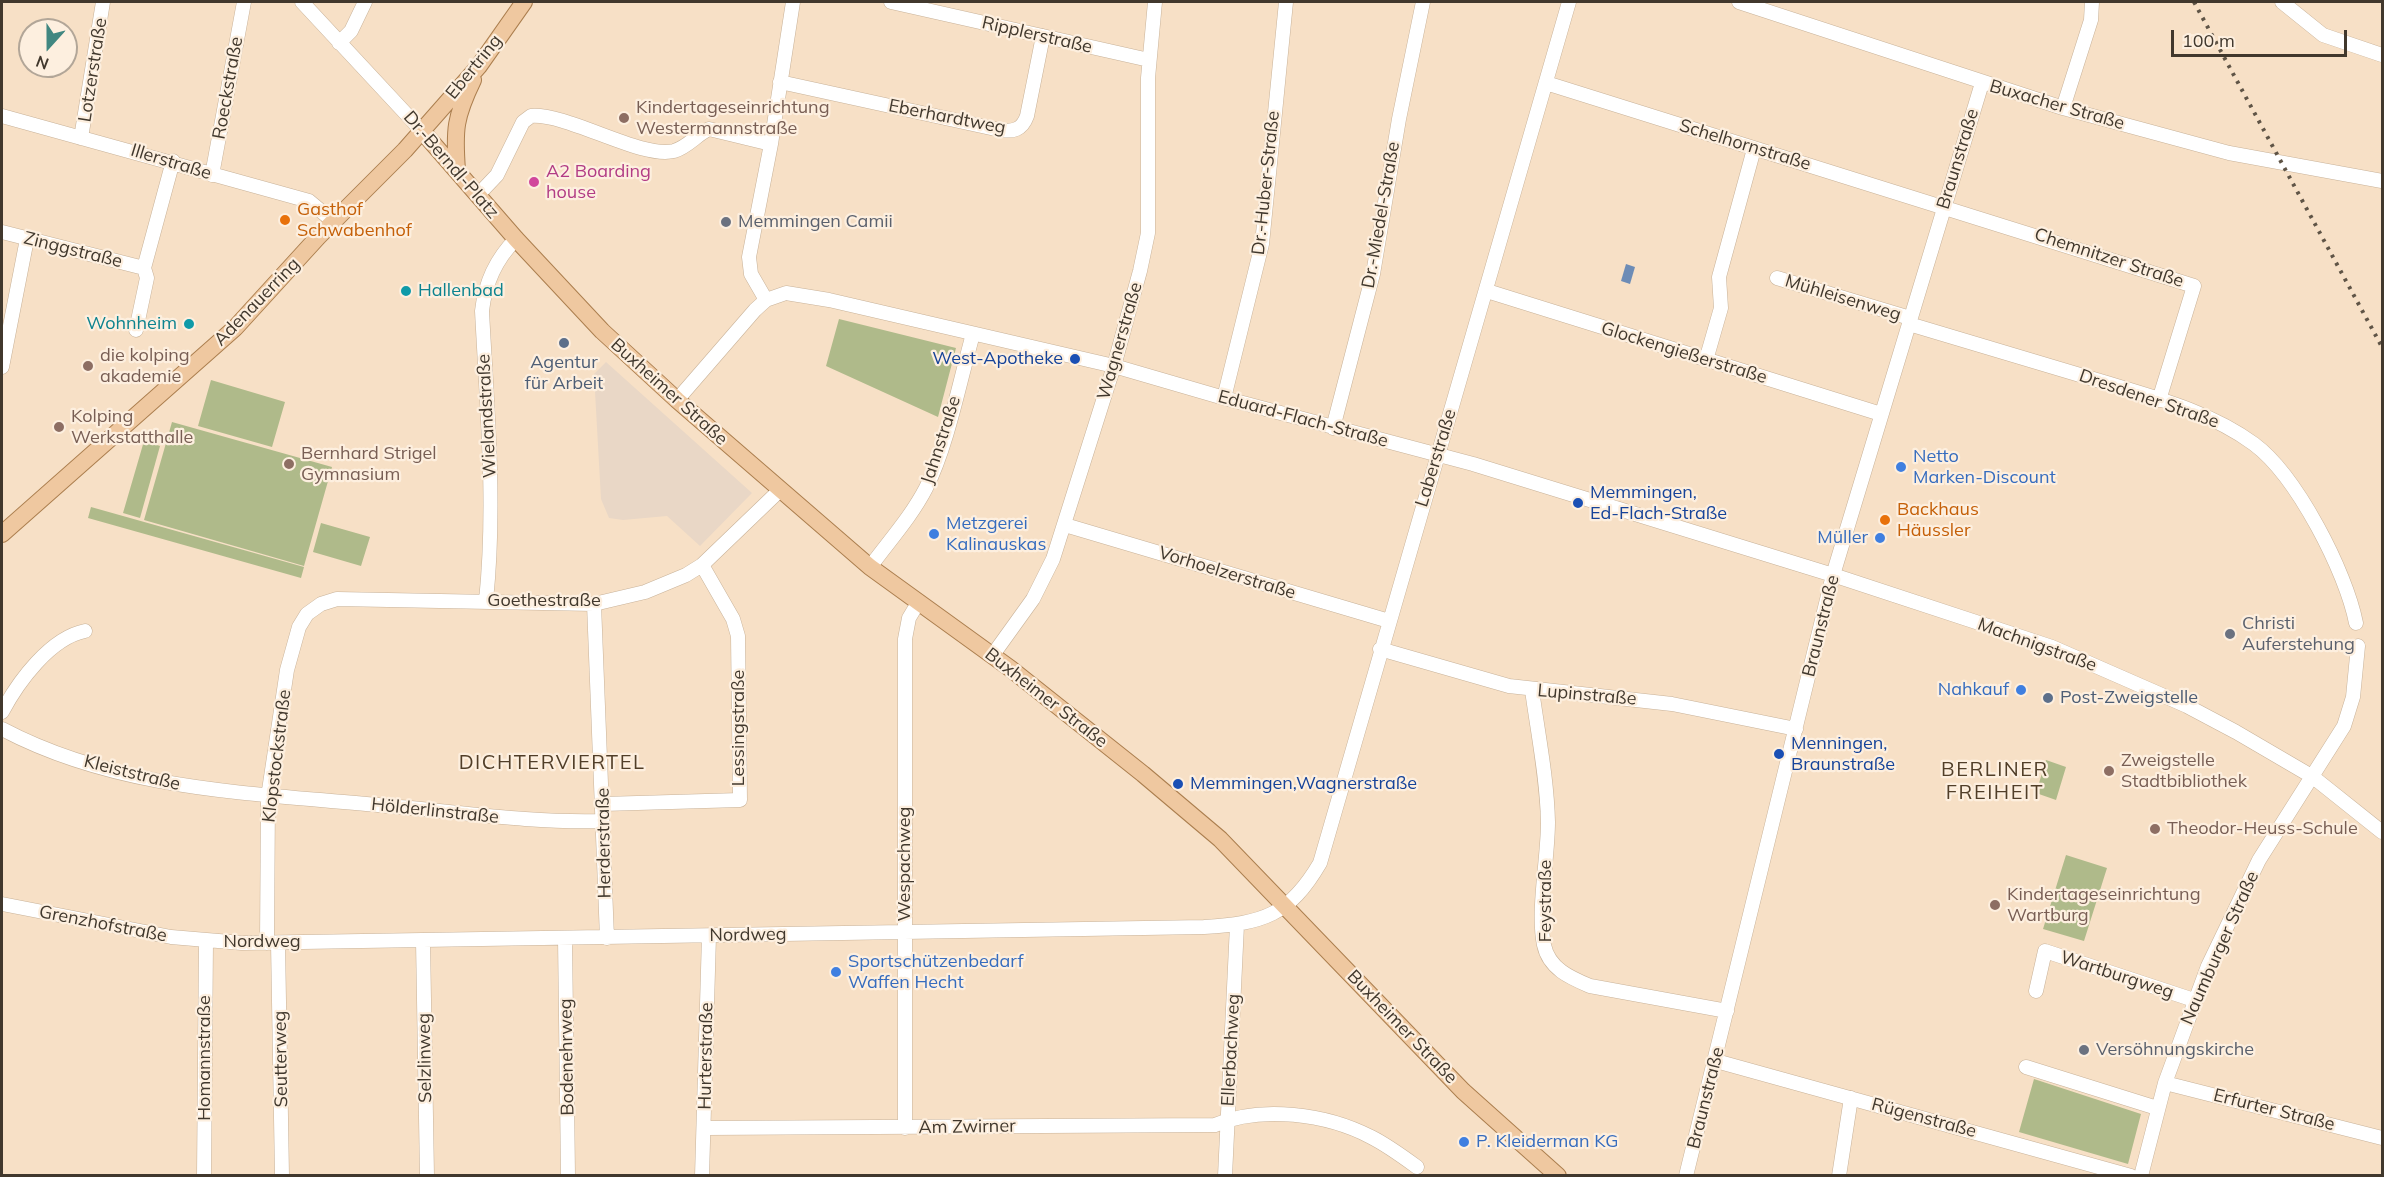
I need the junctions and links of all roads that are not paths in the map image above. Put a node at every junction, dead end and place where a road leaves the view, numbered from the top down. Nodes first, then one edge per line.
1 (104, 2) edge
2 (244, 2) edge
3 (302, 2) edge
4 (365, 2) edge
5 (524, 2) edge
6 (793, 2) edge
7 (891, 2) edge
8 (1155, 2) edge
9 (1286, 2) edge
10 (1423, 2) edge
11 (1569, 2) edge
12 (1739, 2) edge
13 (2092, 2) edge
14 (2282, 2) edge
15 (1043, 36) junction
16 (339, 43) junction
17 (2382, 55) edge
18 (1149, 60) junction
19 (479, 66) junction
20 (780, 82) junction
21 (1546, 83) junction
22 (1982, 83) junction
23 (2063, 108) junction
24 (2, 116) edge
25 (422, 131) junction
26 (81, 138) junction
27 (771, 144) junction
28 (1754, 149) junction
29 (173, 161) junction
30 (457, 170) junction
31 (212, 175) junction
32 (2382, 182) edge
33 (478, 195) junction
34 (1944, 205) junction
35 (334, 222) junction
36 (2, 232) edge
37 (27, 239) junction
38 (516, 239) junction
39 (144, 268) junction
40 (1777, 278) dead end
41 (1487, 291) junction
42 (766, 300) junction
43 (1909, 321) junction
44 (6, 325) edge
45 (136, 330) dead end
46 (973, 334) junction
47 (1706, 360) junction
48 (1114, 366) junction
49 (2, 367) edge
50 (1224, 398) junction
51 (677, 400) junction
52 (2159, 400) junction
53 (1881, 414) junction
54 (1333, 428) junction
55 (1437, 454) junction
56 (779, 491) junction
57 (1065, 525) junction
58 (2, 534) edge
59 (702, 565) junction
60 (870, 567) junction
61 (1833, 575) junction
62 (486, 602) junction
63 (918, 603) junction
64 (594, 604) junction
65 (1389, 621) junction
66 (2356, 623) dead end
67 (86, 631) dead end
68 (294, 642) joint
69 (2358, 646) dead end
70 (1380, 649) junction
71 (992, 656) junction
72 (1532, 690) junction
73 (2, 712) edge
74 (2, 729) edge
75 (1796, 729) junction
76 (2313, 777) junction
77 (268, 796) junction
78 (603, 804) junction
79 (602, 821) junction
80 (2382, 832) edge
81 (2, 904) edge
82 (1287, 906) junction
83 (1237, 925) junction
84 (905, 932) junction
85 (709, 936) junction
86 (565, 938) junction
87 (607, 938) junction
88 (423, 940) junction
89 (206, 941) junction
90 (273, 943) junction
91 (2036, 991) dead end
92 (2194, 1000) junction
93 (1727, 1011) junction
94 (1716, 1061) junction
95 (2025, 1067) dead end
96 (2165, 1083) junction
97 (1851, 1098) junction
98 (2157, 1108) junction
99 (1227, 1120) junction
100 (705, 1128) junction
101 (905, 1128) junction
102 (2382, 1138) edge
103 (1417, 1167) dead end
104 (204, 1176) edge
105 (282, 1176) edge
106 (427, 1176) edge
107 (568, 1176) edge
108 (702, 1176) edge
109 (1225, 1176) edge
110 (1558, 1176) edge
111 (1686, 1176) edge
112 (1839, 1176) edge
113 (2131, 1176) edge
114 (2142, 1176) edge

1 - 26 street, Lotzerstraße
2 - 31 street, Roeckstraße
3 - 16 street, Dr.-Berndl-Platz
4 - 16 street
5 - 19 main road, Ebertring
6 - 20 street
7 - 15 street, Ripplerstraße
8 - 18 street, Wagnerstraße
9 - 50 street, Dr.-Huber-Straße
10 - 54 street, Dr.-Miedel-Straße
11 - 21 street, Laberstraße
12 - 22 street, Buxacher Straße
13 - 23 street
14 - 17 street
15 - 18 street, Ripplerstraße
15 - 20 street, Eberhardtweg
16 - 25 street, Dr.-Berndl-Platz
18 - 48 street, Wagnerstraße
19 - 25 main road, Ebertring
19 - 30 main road
20 - 27 street
21 - 28 street, Schelhornstraße
21 - 41 street, Laberstraße
22 - 23 street, Buxacher Straße
22 - 34 street, Braunstraße
23 - 32 street, Buxacher Straße
24 - 26 street, Illerstraße
25 - 30 main road, Dr.-Berndl-Platz
25 - 35 main road, Adenauerring
26 - 29 street, Illerstraße
27 - 33 street
27 - 42 street
28 - 34 street, Schelhornstraße
28 - 47 street
29 - 31 street, Illerstraße
29 - 39 street
30 - 33 main road, Dr.-Berndl-Platz
31 - 35 street, Illerstraße
33 - 38 main road, Dr.-Berndl-Platz
34 - 43 street, Braunstraße
34 - 52 street, Chemnitzer Straße
35 - 58 main road, Adenauerring
36 - 37 street, Zinggstraße
37 - 39 street, Zinggstraße
37 - 44 street
38 - 51 main road, Buxheimer Straße
38 - 62 street, Wielandstraße
39 - 45 street
40 - 43 street, Mühleisenweg
41 - 47 street, Glockengießerstraße
41 - 55 street, Laberstraße
42 - 46 street, Eduard-Flach-Straße
42 - 51 street
43 - 52 street, Dresdener Straße
43 - 53 street, Braunstraße
44 - 49 street
46 - 48 street, Eduard-Flach-Straße
46 - 60 street, Jahnstraße
47 - 53 street, Glockengießerstraße
48 - 50 street, Eduard-Flach-Straße
48 - 57 street, Wagnerstraße
50 - 54 street, Eduard-Flach-Straße
51 - 56 main road, Buxheimer Straße
52 - 66 street, Dresdener Straße
53 - 61 street, Braunstraße
54 - 55 street, Eduard-Flach-Straße
55 - 61 street, Eduard-Flach-Straße
55 - 65 street, Laberstraße
56 - 59 street, Goethestraße
56 - 60 main road, Buxheimer Straße
57 - 65 street, Vorhoelzerstraße
57 - 71 street, Wagnerstraße
59 - 64 street, Goethestraße
59 - 78 street, Lessingstraße
60 - 63 main road, Buxheimer Straße
61 - 75 street, Braunstraße
61 - 76 street, Machnigstraße
62 - 64 street, Goethestraße
62 - 68 street, Goethestraße
63 - 71 main road, Buxheimer Straße
63 - 84 street, Wespachweg
64 - 78 street, Herderstraße
65 - 70 street, Laberstraße
67 - 73 street
68 - 77 street, Klopstockstraße
69 - 76 street, Naumburger Straße
70 - 72 street, Lupinstraße
70 - 82 street, Laberstraße
71 - 82 main road, Buxheimer Straße
72 - 75 street, Lupinstraße
72 - 93 street, Feystraße
74 - 77 street, Kleiststraße
75 - 93 street, Braunstraße
76 - 80 street, Machnigstraße
76 - 92 street, Naumburger Straße
77 - 79 street, Hölderlinstraße
77 - 90 street, Klopstockstraße
78 - 79 street, Herderstraße
79 - 87 street, Herderstraße
81 - 89 street, Grenzhofstraße
82 - 83 street, Nordweg
82 - 110 main road, Buxheimer Straße
83 - 84 street, Nordweg
83 - 99 street, Ellerbachweg
84 - 85 street, Nordweg
84 - 101 street, Wespachweg
85 - 87 street, Nordweg
85 - 100 street, Hurterstraße
86 - 87 street, Nordweg
86 - 88 street, Nordweg
86 - 107 street, Bodenehrweg
88 - 90 street, Nordweg
88 - 106 street, Selzlinweg
89 - 90 street, Nordweg
89 - 104 street, Homannstraße
90 - 105 street, Seutterweg
91 - 92 street, Wartburgweg
92 - 96 street, Naumburger Straße
93 - 94 street, Braunstraße
94 - 97 street, Rügenstraße
94 - 111 street, Braunstraße
95 - 98 street
96 - 98 street, Naumburger Straße
96 - 102 street, Erfurter Straße
97 - 112 street
97 - 113 street, Rügenstraße
98 - 114 street, Naumburger Straße
99 - 101 street, Am Zwirner
99 - 103 street, Am Zwirner
99 - 109 street, Ellerbachweg
100 - 101 street, Am Zwirner
100 - 108 street, Hurterstraße

